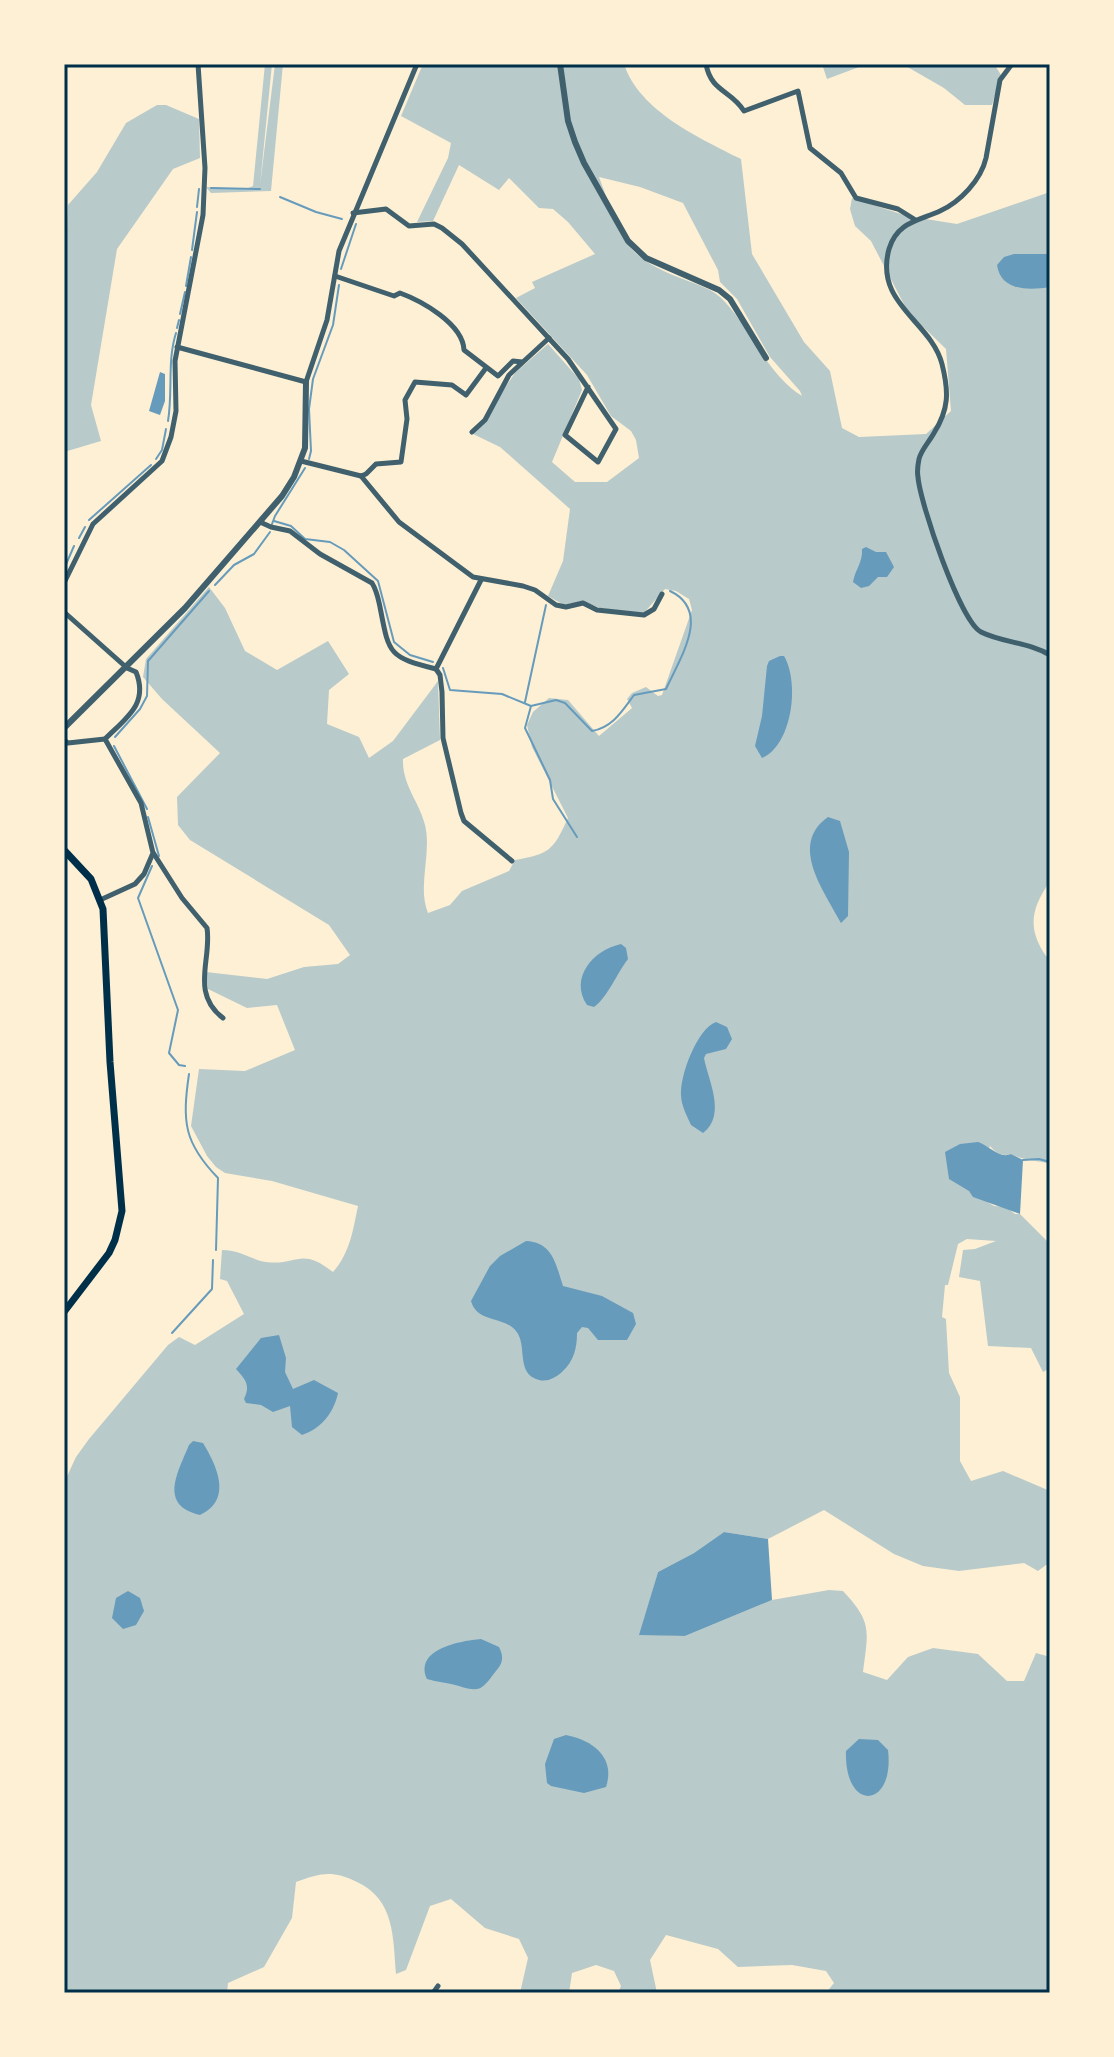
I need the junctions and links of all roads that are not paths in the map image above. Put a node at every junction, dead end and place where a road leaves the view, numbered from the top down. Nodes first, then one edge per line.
1 (198, 64) edge
2 (417, 64) edge
3 (560, 64) edge
4 (706, 64) edge
5 (1012, 64) edge
6 (353, 213) junction
7 (914, 219) junction
8 (335, 276) junction
9 (549, 338) junction
10 (177, 347) junction
11 (766, 358) dead end
12 (522, 362) junction
13 (486, 368) junction
14 (306, 382) junction
15 (588, 387) junction
16 (472, 432) dead end
17 (301, 461) junction
18 (361, 476) junction
19 (260, 522) junction
20 (481, 580) junction
21 (64, 583) edge
22 (662, 594) dead end
23 (64, 612) edge
24 (1050, 655) edge
25 (127, 668) junction
26 (436, 669) junction
27 (64, 728) edge
28 (105, 739) junction
29 (64, 740) edge
30 (64, 850) edge
31 (153, 853) junction
32 (512, 861) dead end
33 (100, 900) junction
34 (223, 1018) dead end
35 (64, 1312) edge
36 (438, 1986) dead end
37 (433, 1993) edge

1 - 10 street
2 - 6 street
3 - 11 street
4 - 7 street
5 - 7 street
6 - 8 street
6 - 9 street
7 - 24 street
8 - 13 street
8 - 14 street
9 - 12 street
9 - 15 street
10 - 14 street
10 - 21 street
12 - 13 street
12 - 16 street
13 - 18 street
14 - 17 street
15 - 15 street
17 - 18 street
17 - 19 street
18 - 20 street
19 - 25 street
19 - 26 street
20 - 22 street
20 - 26 street
23 - 25 street
25 - 27 street
25 - 28 street
26 - 32 street
28 - 29 street
28 - 31 street
30 - 33 main road
31 - 33 street
31 - 34 street
33 - 35 main road
36 - 37 street

